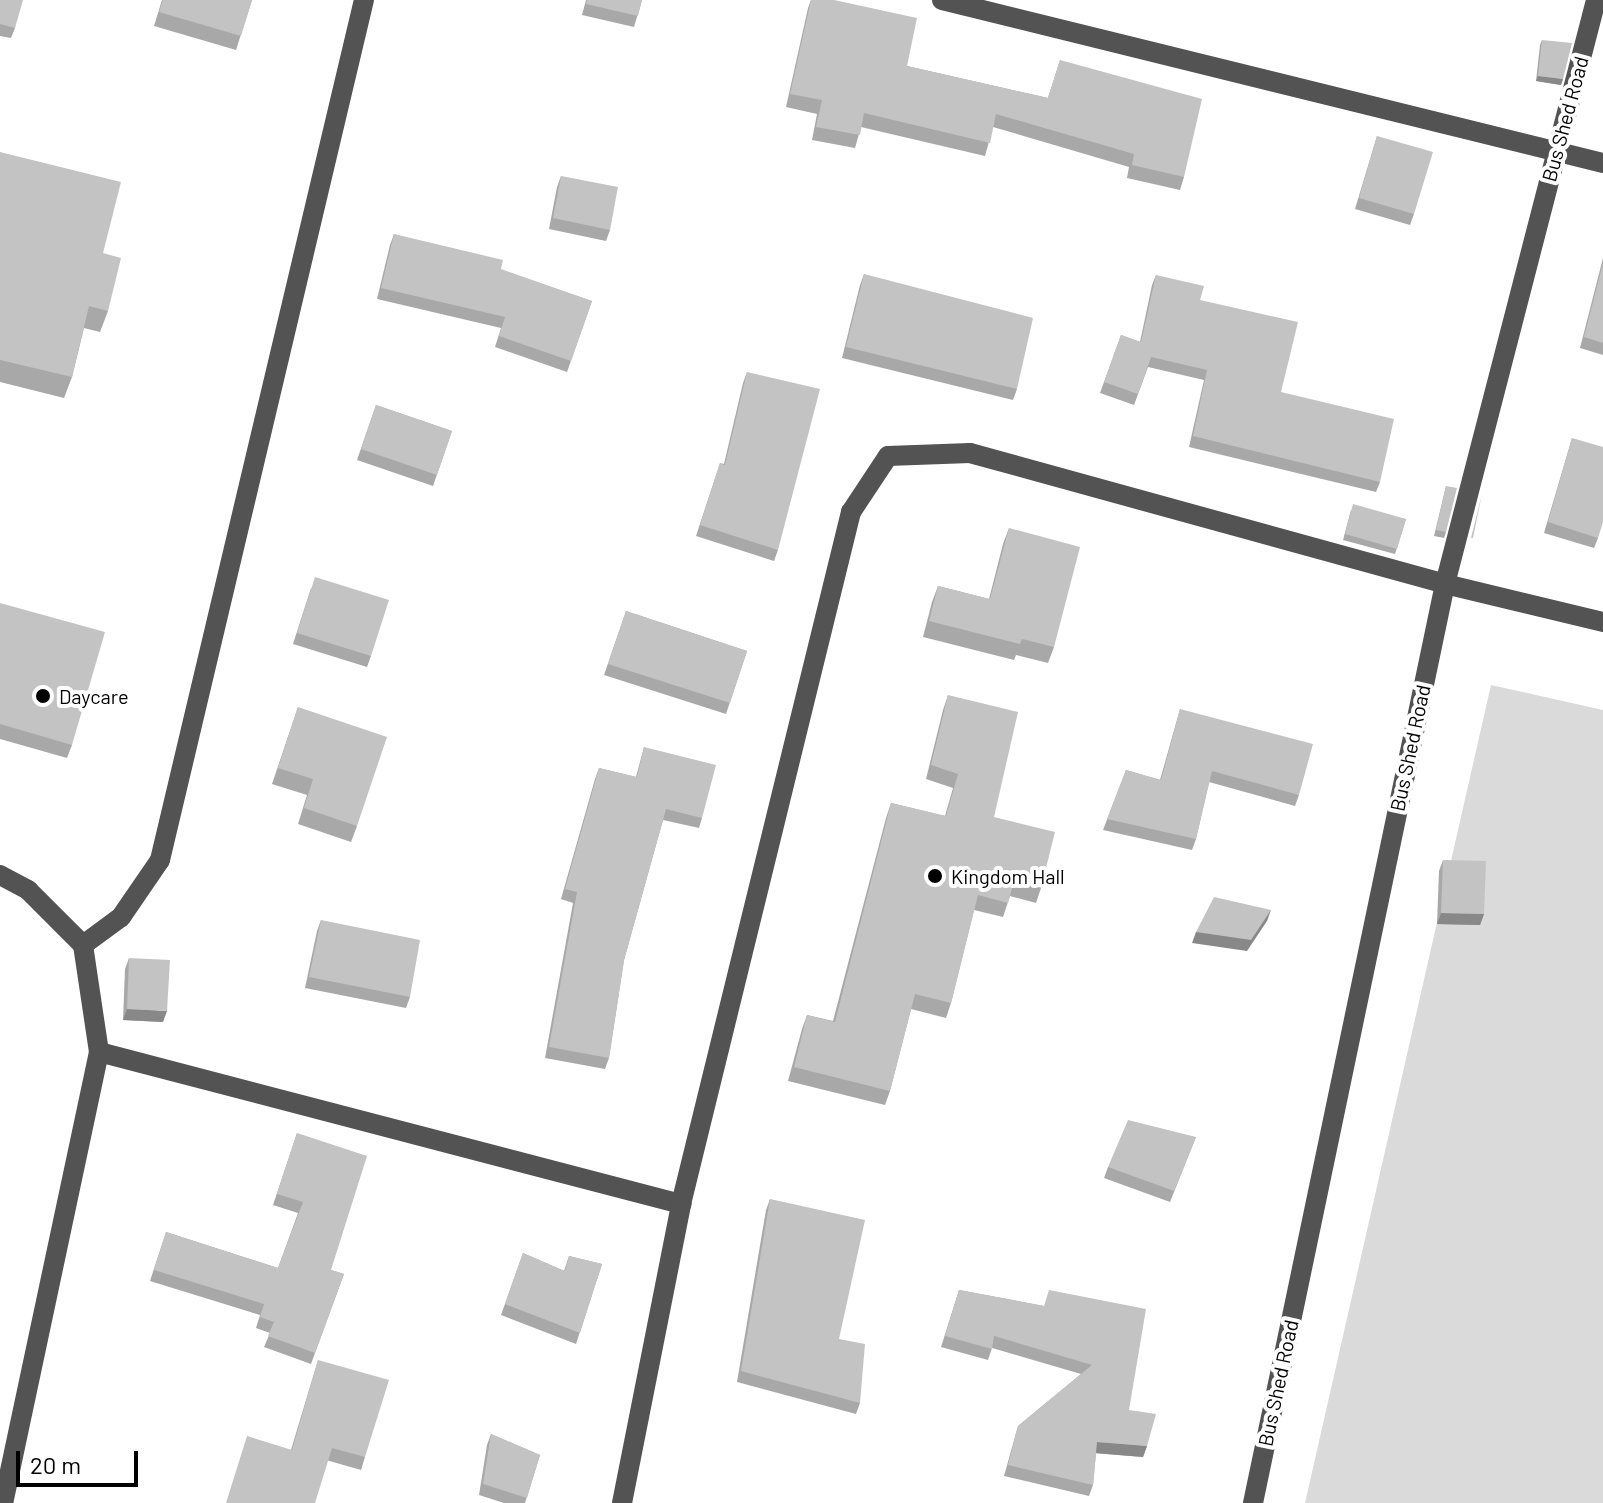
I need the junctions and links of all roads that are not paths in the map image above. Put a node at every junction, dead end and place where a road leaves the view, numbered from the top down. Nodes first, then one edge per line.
1 (364, 0) edge
2 (942, 0) edge
3 (1596, 0) edge
4 (1557, 152) junction
5 (1603, 163) edge
6 (1445, 584) junction
7 (1603, 622) edge
8 (0, 875) edge
9 (83, 945) junction
10 (99, 1052) junction
11 (681, 1204) junction
12 (3, 1503) edge
13 (622, 1503) edge
14 (1253, 1503) edge

1 - 9 street
2 - 4 street
3 - 4 street, Bus Shed Road
4 - 5 street
4 - 6 street, Bus Shed Road
6 - 7 street
6 - 11 street
6 - 14 street, Bus Shed Road
8 - 9 street
9 - 10 street
10 - 11 street
10 - 12 street
11 - 13 street

